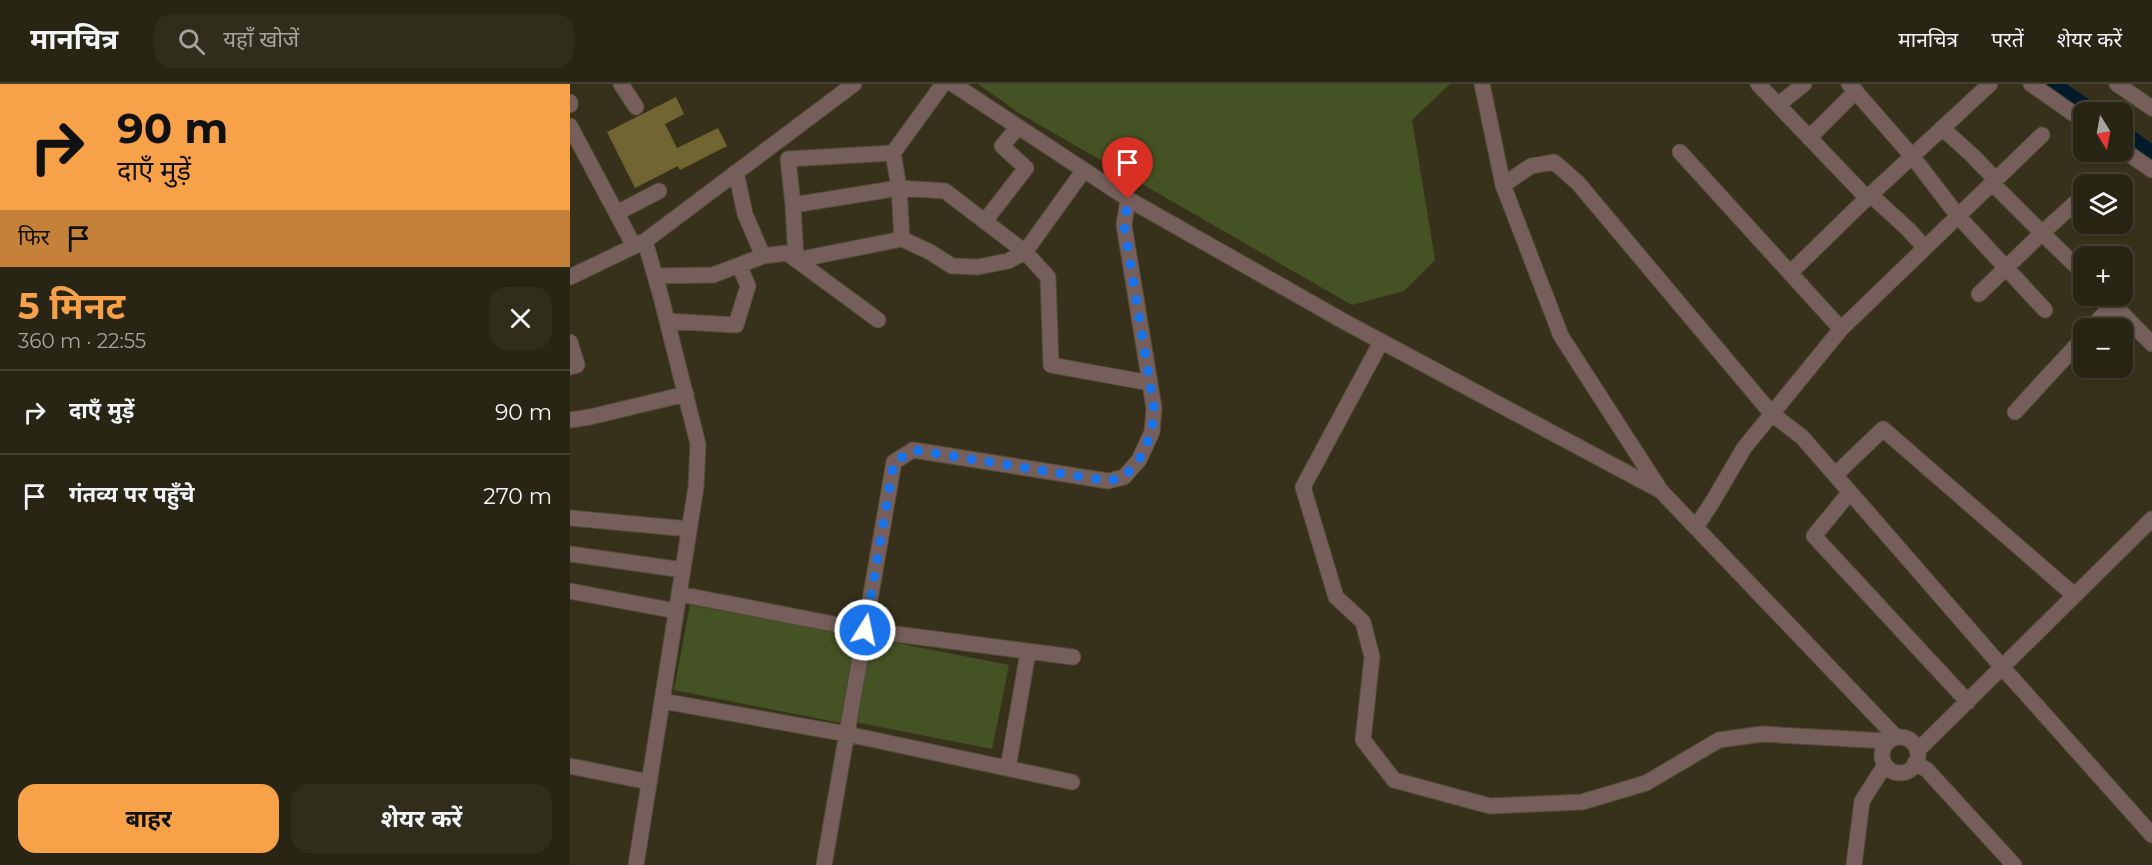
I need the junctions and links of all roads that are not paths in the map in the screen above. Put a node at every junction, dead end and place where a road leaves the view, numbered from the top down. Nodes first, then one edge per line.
1 (621, 84) edge
2 (854, 84) edge
3 (943, 84) edge
4 (953, 84) edge
5 (1482, 84) edge
6 (1758, 84) edge
7 (1804, 84) edge
8 (1990, 84) edge
9 (2031, 84) edge
10 (2117, 84) edge
11 (1852, 88) edge
12 (1778, 105) junction
13 (636, 107) dead end
14 (2152, 108) edge
15 (2073, 113) edge
16 (570, 126) edge
17 (1018, 127) junction
18 (1942, 128) junction
19 (2042, 135) dead end
20 (1809, 138) junction
21 (1680, 152) dead end
22 (893, 153) junction
23 (1912, 156) junction
24 (2133, 157) edge
25 (1084, 170) junction
26 (2152, 170) edge
27 (736, 172) junction
28 (1994, 182) junction
29 (1503, 185) junction
30 (899, 188) junction
31 (659, 190) dead end
32 (1866, 198) junction
33 (1128, 199) junction
34 (793, 205) junction
35 (2073, 205) edge
36 (616, 213) junction
37 (1958, 216) junction
38 (985, 221) junction
39 (2042, 233) junction
40 (902, 238) junction
41 (639, 243) junction
42 (1925, 248) junction
43 (1025, 252) junction
44 (763, 256) junction
45 (796, 260) junction
46 (2073, 263) edge
47 (739, 265) junction
48 (2007, 267) junction
49 (1790, 273) junction
50 (655, 276) junction
51 (570, 277) edge
52 (1979, 294) dead end
53 (2109, 306) edge
54 (2124, 306) edge
55 (2045, 310) dead end
56 (2099, 318) edge
57 (878, 320) dead end
58 (667, 321) junction
59 (1841, 329) junction
60 (570, 342) edge
61 (1381, 342) junction
62 (2152, 344) edge
63 (2073, 349) edge
64 (570, 367) edge
65 (1150, 383) junction
66 (686, 394) junction
67 (2015, 412) dead end
68 (1771, 413) junction
69 (570, 420) edge
70 (1835, 475) junction
71 (1661, 491) junction
72 (1850, 492) junction
73 (570, 518) edge
74 (2152, 519) edge
75 (1696, 527) junction
76 (689, 530) junction
77 (570, 554) edge
78 (683, 570) junction
79 (570, 591) edge
80 (679, 594) junction
81 (2074, 595) junction
82 (676, 611) junction
83 (865, 630) junction
84 (1028, 652) junction
85 (1073, 657) dead end
86 (2002, 667) junction
87 (662, 701) junction
88 (1968, 702) junction
89 (847, 734) junction
90 (1892, 739) junction
91 (1916, 757) junction
92 (1885, 765) junction
93 (570, 766) edge
94 (1008, 768) junction
95 (649, 782) junction
96 (1072, 782) dead end
97 (2152, 835) edge
98 (636, 865) edge
99 (824, 865) edge
100 (1854, 865) edge
101 (2014, 865) edge

1 - 13 street
2 - 27 street
3 - 22 street
4 - 17 street
5 - 29 street
6 - 12 street
7 - 12 street
8 - 18 street
9 - 15 street
10 - 14 street
11 - 20 street
11 - 23 street
12 - 20 street
16 - 36 street
17 - 25 street
17 - 38 street
18 - 23 street
18 - 28 street
19 - 28 street
20 - 32 street
21 - 49 street
22 - 30 street
22 - 34 street
23 - 32 street
23 - 37 street
24 - 26 street
25 - 33 street
25 - 43 street
27 - 41 street
27 - 44 street
28 - 37 street
28 - 39 street
29 - 68 street
29 - 71 street
30 - 34 street
30 - 38 street
30 - 40 street
31 - 36 street
32 - 42 street
32 - 49 street
33 - 61 street
33 - 65 street
34 - 45 street
35 - 39 street
36 - 41 street
37 - 42 street
37 - 48 street
38 - 43 street
39 - 46 street
39 - 48 street
40 - 43 street
40 - 45 street
41 - 50 street
41 - 51 street
42 - 59 street
43 - 65 street
44 - 45 street
44 - 47 street
45 - 57 street
47 - 50 street
47 - 58 street
48 - 52 street
48 - 55 street
49 - 59 street
50 - 58 street
53 - 56 street
54 - 62 street
58 - 66 street
59 - 68 street
60 - 64 street
61 - 71 street
61 - 90 street
63 - 67 street
65 - 83 street
66 - 69 street
66 - 76 street
68 - 70 street
68 - 75 street
70 - 72 street
70 - 81 street
71 - 75 street
72 - 86 street
72 - 88 street
73 - 76 street
74 - 81 street
75 - 90 street
76 - 78 street
77 - 78 street
78 - 80 street
79 - 82 street
80 - 82 street
80 - 83 street
81 - 86 street
82 - 87 street
83 - 84 street
83 - 89 street
84 - 85 street
84 - 94 street
86 - 88 street
86 - 97 street
87 - 89 street
87 - 95 street
88 - 91 street
89 - 94 street
89 - 99 street
90 - 91 street
90 - 92 street
91 - 92 street
91 - 101 street
92 - 100 street
93 - 95 street
94 - 96 street
95 - 98 street

